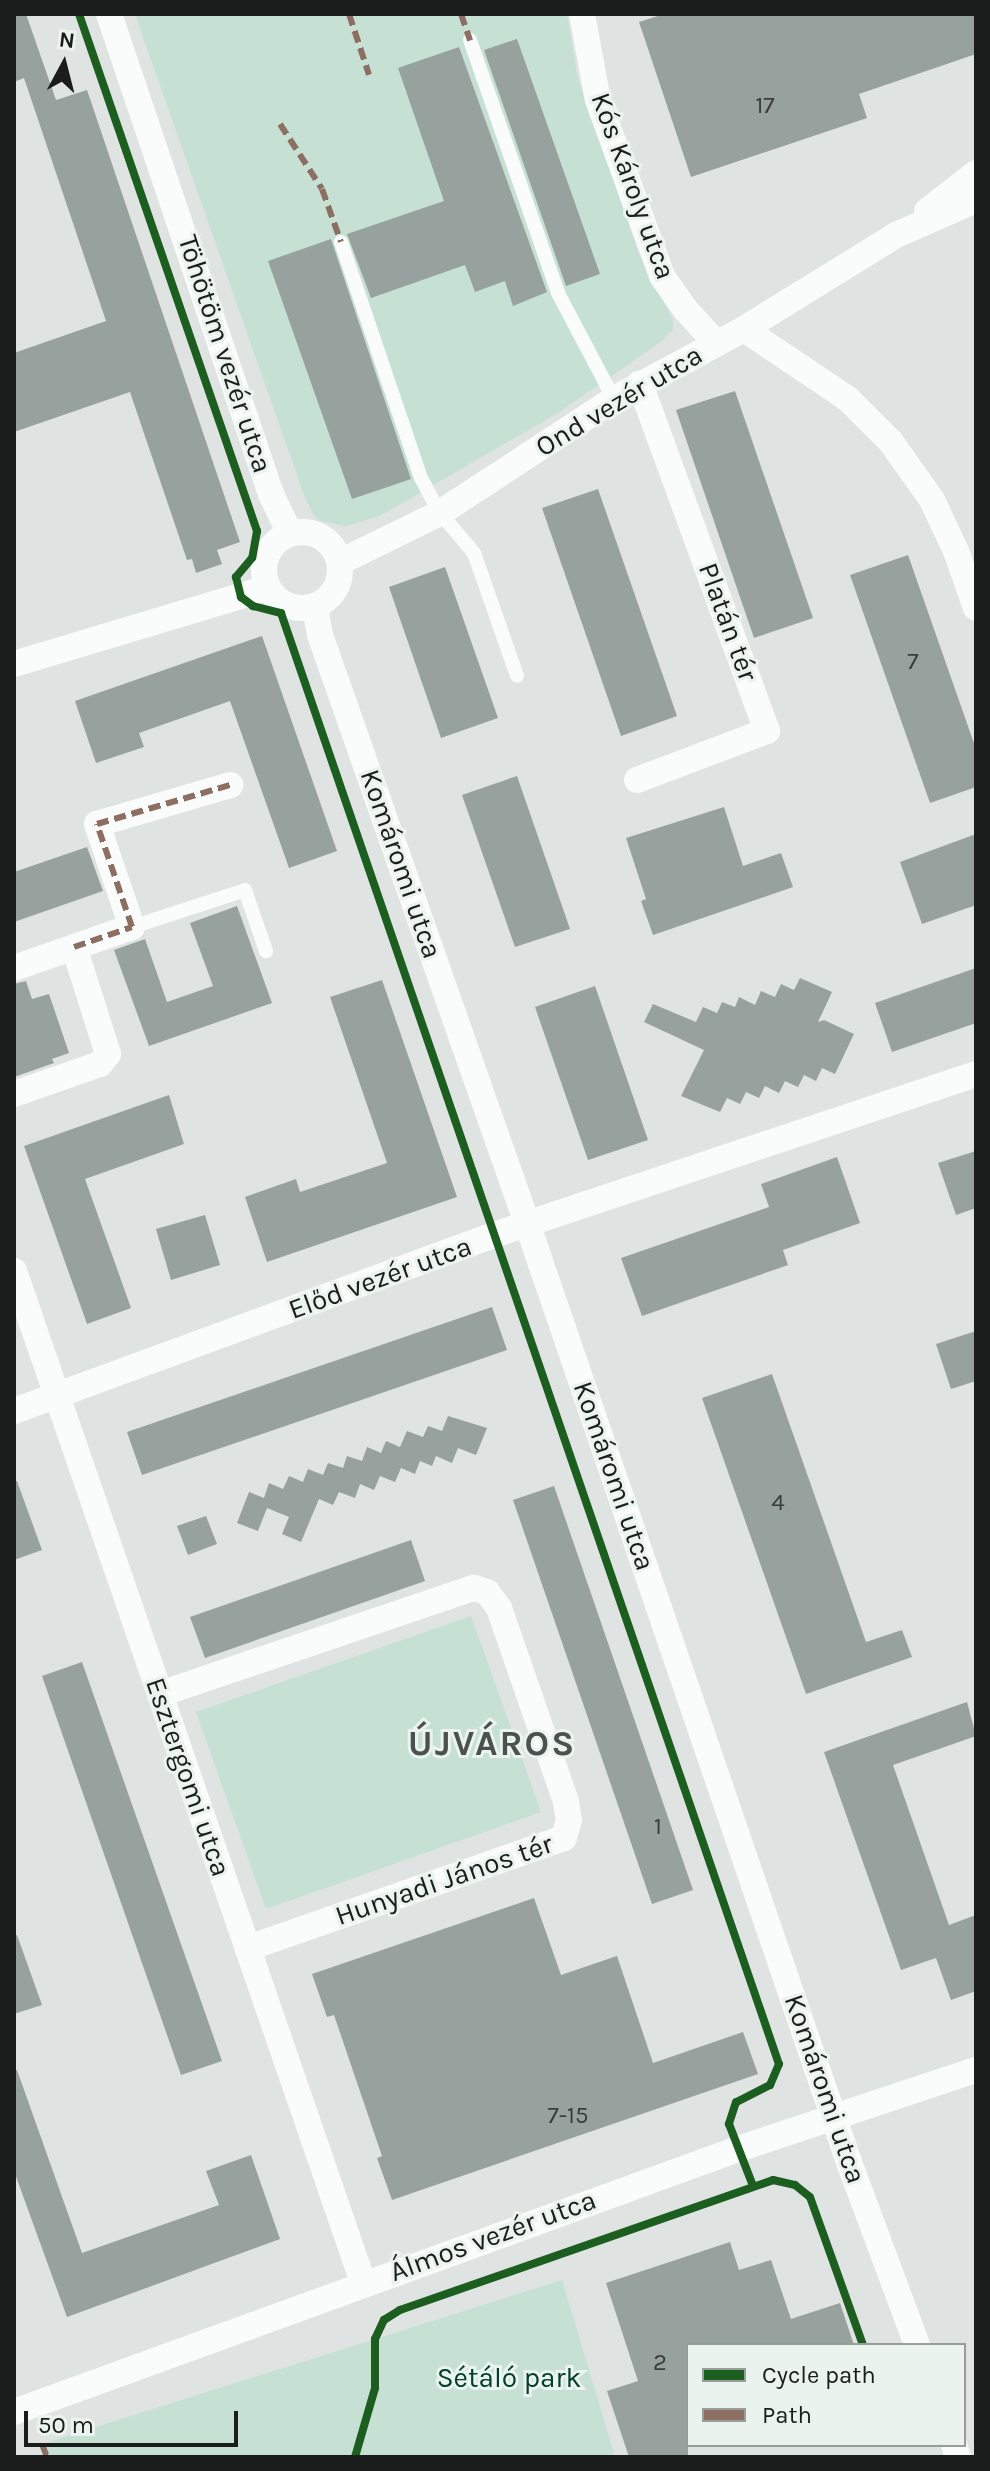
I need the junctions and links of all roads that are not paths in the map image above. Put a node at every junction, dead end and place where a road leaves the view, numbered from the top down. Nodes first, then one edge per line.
1 (109, 14) edge
2 (582, 14) edge
3 (470, 40) dead end
4 (976, 173) edge
5 (976, 200) edge
6 (896, 235) junction
7 (341, 242) dead end
8 (744, 329) junction
9 (716, 343) junction
10 (640, 384) junction
11 (614, 399) junction
12 (440, 513) junction
13 (290, 534) junction
14 (340, 562) junction
15 (268, 588) junction
16 (315, 607) junction
17 (976, 608) edge
18 (14, 664) edge
19 (517, 676) dead end
20 (637, 780) dead end
21 (230, 785) dead end
22 (132, 927) junction
23 (74, 947) junction
24 (266, 951) dead end
25 (14, 968) edge
26 (976, 1074) edge
27 (14, 1094) edge
28 (528, 1226) junction
29 (14, 1271) edge
30 (58, 1398) junction
31 (14, 1411) edge
32 (160, 1694) junction
33 (248, 1948) junction
34 (976, 2070) edge
35 (835, 2119) junction
36 (363, 2282) junction
37 (916, 2343) edge
38 (14, 2412) edge

1 - 13 street, Töhötöm vezér utca
2 - 9 street, Kós Károly utca
3 - 11 lane
4 - 6 street
5 - 6 street
6 - 8 street, Ond vezér utca
7 - 12 lane
8 - 9 street, Ond vezér utca
8 - 17 street
9 - 10 street, Ond vezér utca
10 - 11 street, Ond vezér utca
10 - 20 street, Platán tér
11 - 12 street, Ond vezér utca
12 - 14 street, Ond vezér utca
12 - 19 lane
13 - 14 street
13 - 15 street
14 - 16 street
15 - 16 street
15 - 18 street
16 - 28 street, Komáromi utca
21 - 22 street
22 - 23 street
22 - 24 lane
23 - 25 street
23 - 27 street
26 - 28 street, Előd vezér utca
28 - 30 street, Előd vezér utca
28 - 35 street, Komáromi utca
29 - 30 street, Esztergomi utca
30 - 31 street, Előd vezér utca
30 - 32 street, Esztergomi utca
32 - 33 street, Esztergomi utca
32 - 33 street, Hunyadi János tér
33 - 36 street, Esztergomi utca
34 - 35 street, Álmos vezér utca
35 - 36 street, Álmos vezér utca
35 - 37 street, Komáromi utca
36 - 38 street, Álmos vezér utca

